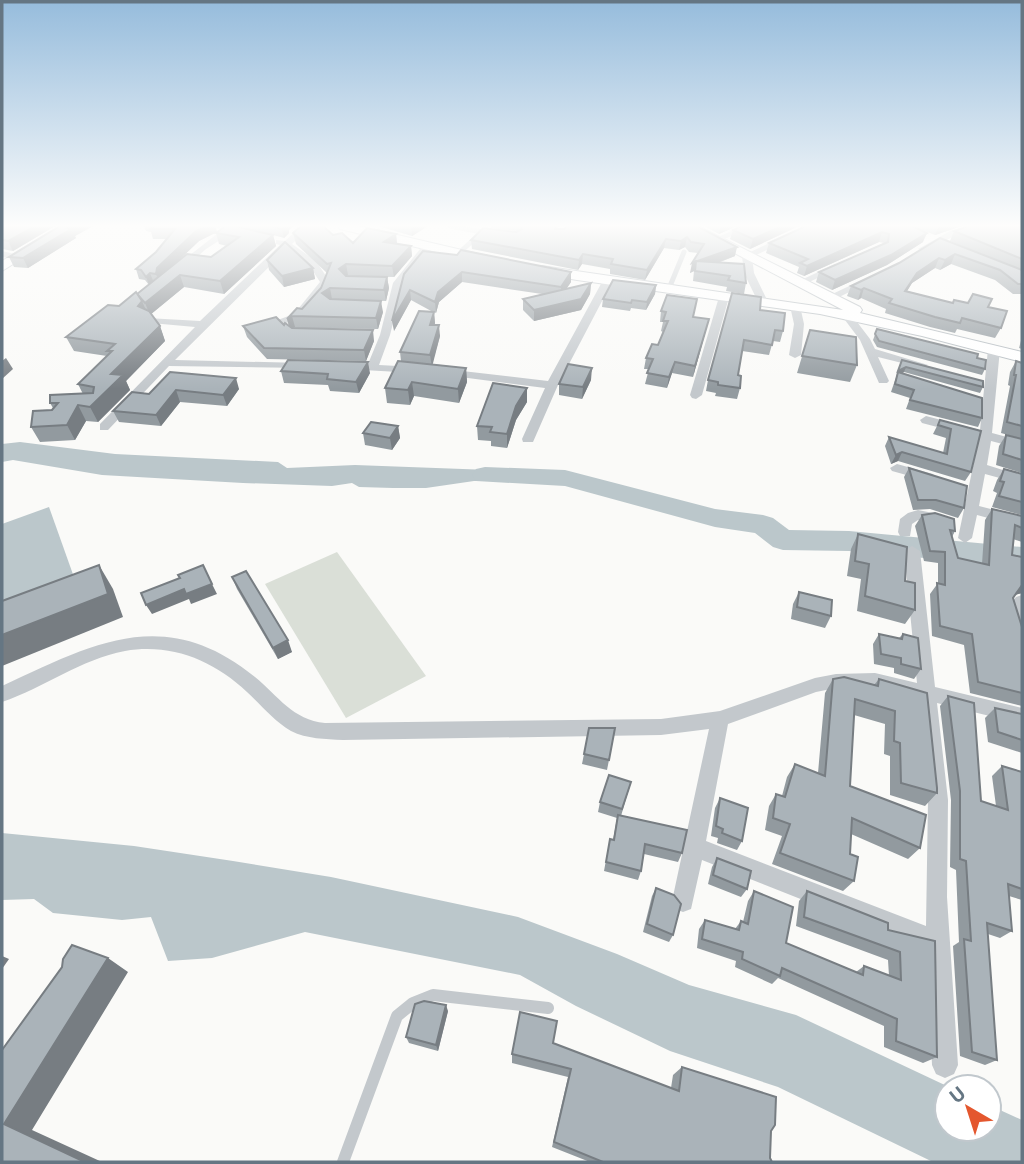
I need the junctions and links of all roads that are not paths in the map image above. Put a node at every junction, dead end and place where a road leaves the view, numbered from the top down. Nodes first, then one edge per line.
1 (249, 280) edge
2 (324, 280) edge
3 (400, 280) edge
4 (597, 280) edge
5 (672, 280) edge
6 (753, 280) edge
7 (798, 280) edge
8 (806, 280) edge
9 (869, 280) edge
10 (385, 282) edge
11 (607, 282) junction
12 (802, 282) junction
13 (398, 283) junction
14 (668, 291) junction
15 (724, 297) junction
16 (831, 297) junction
17 (763, 302) junction
18 (379, 306) edge
19 (795, 306) junction
20 (391, 307) junction
21 (847, 316) junction
22 (151, 320) edge
23 (875, 321) junction
24 (203, 324) junction
25 (249, 331) edge
26 (373, 335) edge
27 (386, 335) junction
28 (994, 349) junction
29 (872, 352) junction
30 (795, 355) dead end
31 (1022, 357) edge
32 (166, 363) junction
33 (317, 366) edge
34 (331, 366) edge
35 (372, 368) junction
36 (937, 369) edge
37 (883, 381) dead end
38 (552, 385) junction
39 (696, 395) dead end
40 (926, 421) dead end
41 (104, 427) dead end
42 (986, 435) junction
43 (528, 439) dead end
44 (1022, 445) edge
45 (897, 468) dead end
46 (980, 468) junction
47 (1022, 480) edge
48 (961, 487) junction
49 (970, 508) junction
50 (1022, 522) edge
51 (1022, 601) edge
52 (1022, 632) edge
53 (928, 693) junction
54 (2, 694) edge
55 (1022, 716) edge
56 (720, 719) junction
57 (694, 847) junction
58 (683, 901) edge
59 (938, 942) junction
60 (548, 1008) dead end
61 (945, 1065) dead end
62 (343, 1162) edge

1 - 24 street
2 - 25 street
3 - 13 street
4 - 11 street
5 - 14 lane
6 - 17 street
7 - 12 street
8 - 12 street
9 - 16 street
10 - 13 street
11 - 14 street
11 - 38 street
12 - 16 street
13 - 20 street
14 - 15 street
15 - 17 street
15 - 39 street
16 - 23 street
17 - 19 street
18 - 20 street
19 - 21 street
19 - 30 street
20 - 27 street
21 - 23 street
21 - 29 street
22 - 24 street
23 - 28 street
24 - 32 street
26 - 27 street
27 - 35 street
28 - 31 street
28 - 42 street
29 - 36 street
29 - 37 street
32 - 33 street
32 - 41 street
34 - 35 street
35 - 38 street
38 - 43 street
40 - 42 street
42 - 44 street
42 - 46 street
45 - 48 street
46 - 47 street
46 - 48 street
48 - 49 street
49 - 50 street
49 - 53 street
51 - 52 street
53 - 55 street
53 - 56 street
53 - 59 street
54 - 56 street
56 - 57 street
57 - 58 street
57 - 59 street
59 - 61 street
60 - 62 lane

